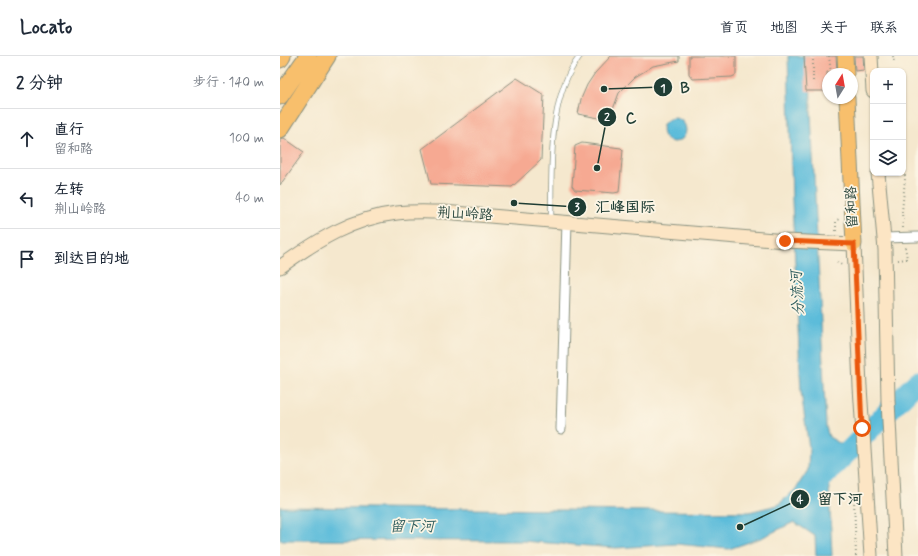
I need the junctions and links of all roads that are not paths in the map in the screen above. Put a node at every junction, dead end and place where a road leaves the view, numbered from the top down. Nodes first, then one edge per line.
1 (282, 56) edge
2 (308, 56) edge
3 (327, 56) edge
4 (580, 56) edge
5 (845, 56) edge
6 (871, 56) edge
7 (280, 59) edge
8 (846, 68) edge
9 (872, 68) edge
10 (280, 96) edge
11 (847, 104) edge
12 (280, 129) edge
13 (878, 176) edge
14 (551, 220) junction
15 (567, 221) junction
16 (918, 237) edge
17 (884, 238) junction
18 (854, 244) junction
19 (280, 267) edge
20 (561, 429) dead end
21 (871, 556) edge
22 (896, 556) edge

1 - 7 highway
2 - 10 highway
3 - 12 highway
4 - 14 lane
5 - 8 main road
6 - 9 main road
11 - 18 main road, 留和路
13 - 17 main road, 留和路
14 - 15 main road, 荆山岭路
14 - 19 main road, 荆山岭路
15 - 18 main road, 荆山岭路
15 - 20 street
16 - 17 street
17 - 22 main road, 留和路
18 - 21 main road, 留和路

